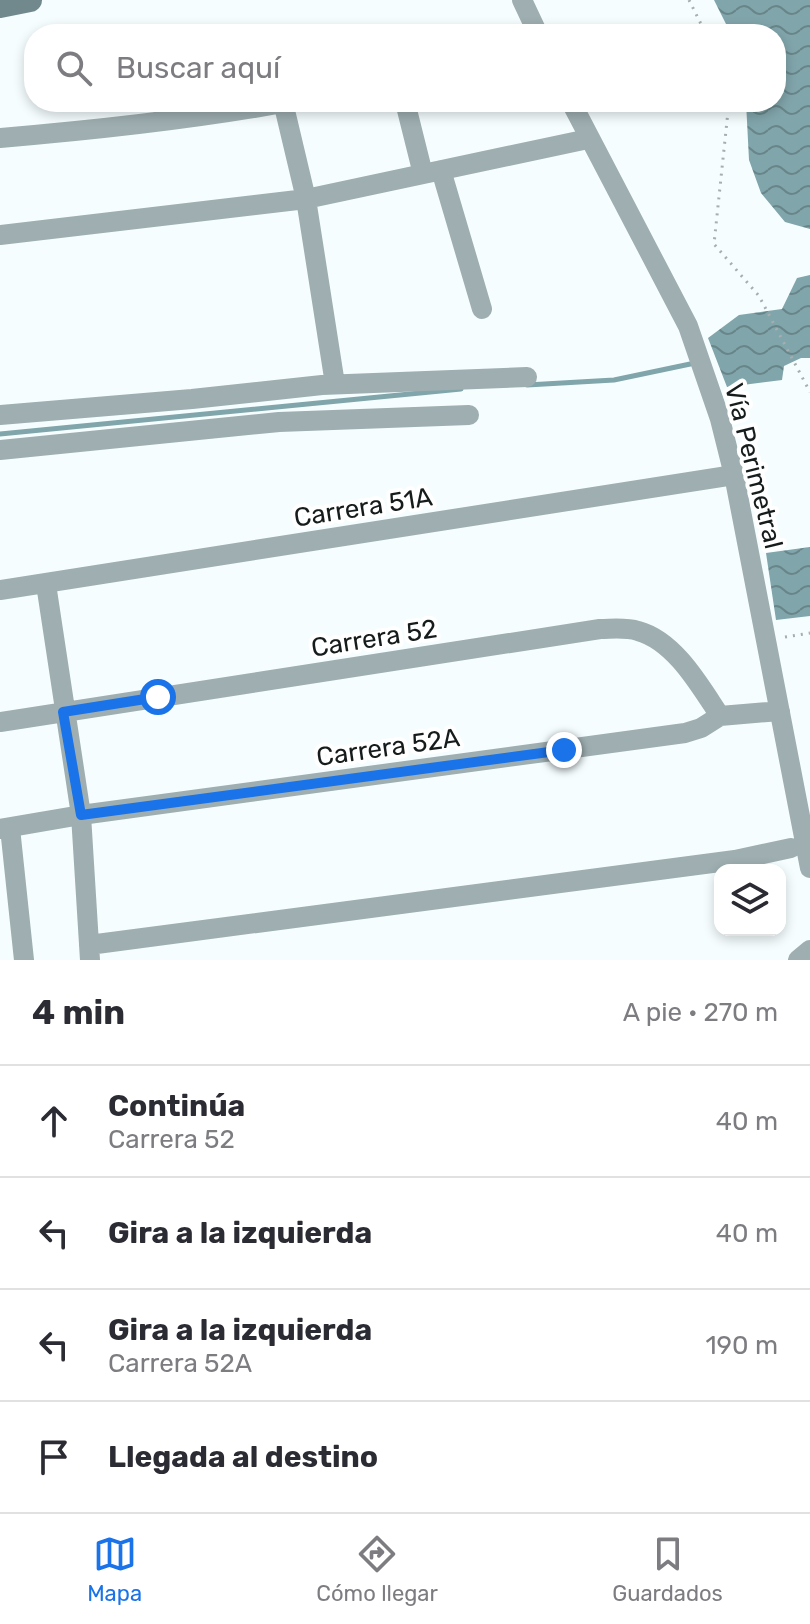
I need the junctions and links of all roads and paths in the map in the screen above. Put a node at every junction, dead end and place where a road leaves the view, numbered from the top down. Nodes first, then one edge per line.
1 (30, 0) edge
2 (522, 0) edge
3 (689, 0) edge
4 (0, 6) edge
5 (533, 24) edge
6 (701, 24) edge
7 (230, 112) edge
8 (285, 112) edge
9 (409, 112) edge
10 (576, 112) edge
11 (728, 112) edge
12 (0, 138) edge
13 (588, 139) junction
14 (432, 172) junction
15 (306, 199) junction
16 (0, 235) edge
17 (482, 309) dead end
18 (527, 377) dead end
19 (335, 384) junction
20 (808, 387) edge
21 (810, 392) edge
22 (0, 415) edge
23 (469, 415) dead end
24 (0, 450) edge
25 (734, 475) junction
26 (46, 584) junction
27 (0, 590) edge
28 (810, 633) edge
29 (765, 637) junction
30 (780, 711) junction
31 (63, 712) junction
32 (720, 716) junction
33 (0, 722) edge
34 (81, 815) junction
35 (5, 829) edge
36 (798, 847) junction
37 (810, 868) edge
38 (810, 950) edge
39 (90, 952) edge
40 (24, 960) edge
41 (798, 960) edge

1 - 4 street
2 - 5 street
3 - 6 path
7 - 12 street
8 - 15 street
9 - 14 street
10 - 13 street, Vía Perimetral
11 - 20 path
13 - 14 street
13 - 25 street, Vía Perimetral
14 - 15 street
14 - 17 street
15 - 16 street
15 - 19 street
18 - 19 street
19 - 22 street
20 - 21 path
23 - 24 street
25 - 26 street, Carrera 51A
25 - 29 street, Vía Perimetral
26 - 27 street, Carrera 51A
26 - 31 street
28 - 29 path
29 - 30 street, Vía Perimetral
30 - 32 street, Carrera 52A
30 - 36 street, Vía Perimetral
31 - 32 street, Carrera 52
31 - 33 street, Carrera 52
31 - 34 street
32 - 34 street, Carrera 52A
34 - 35 street, Carrera 52A
34 - 39 street
35 - 40 street
36 - 37 street, Vía Perimetral
36 - 39 street
38 - 41 street

